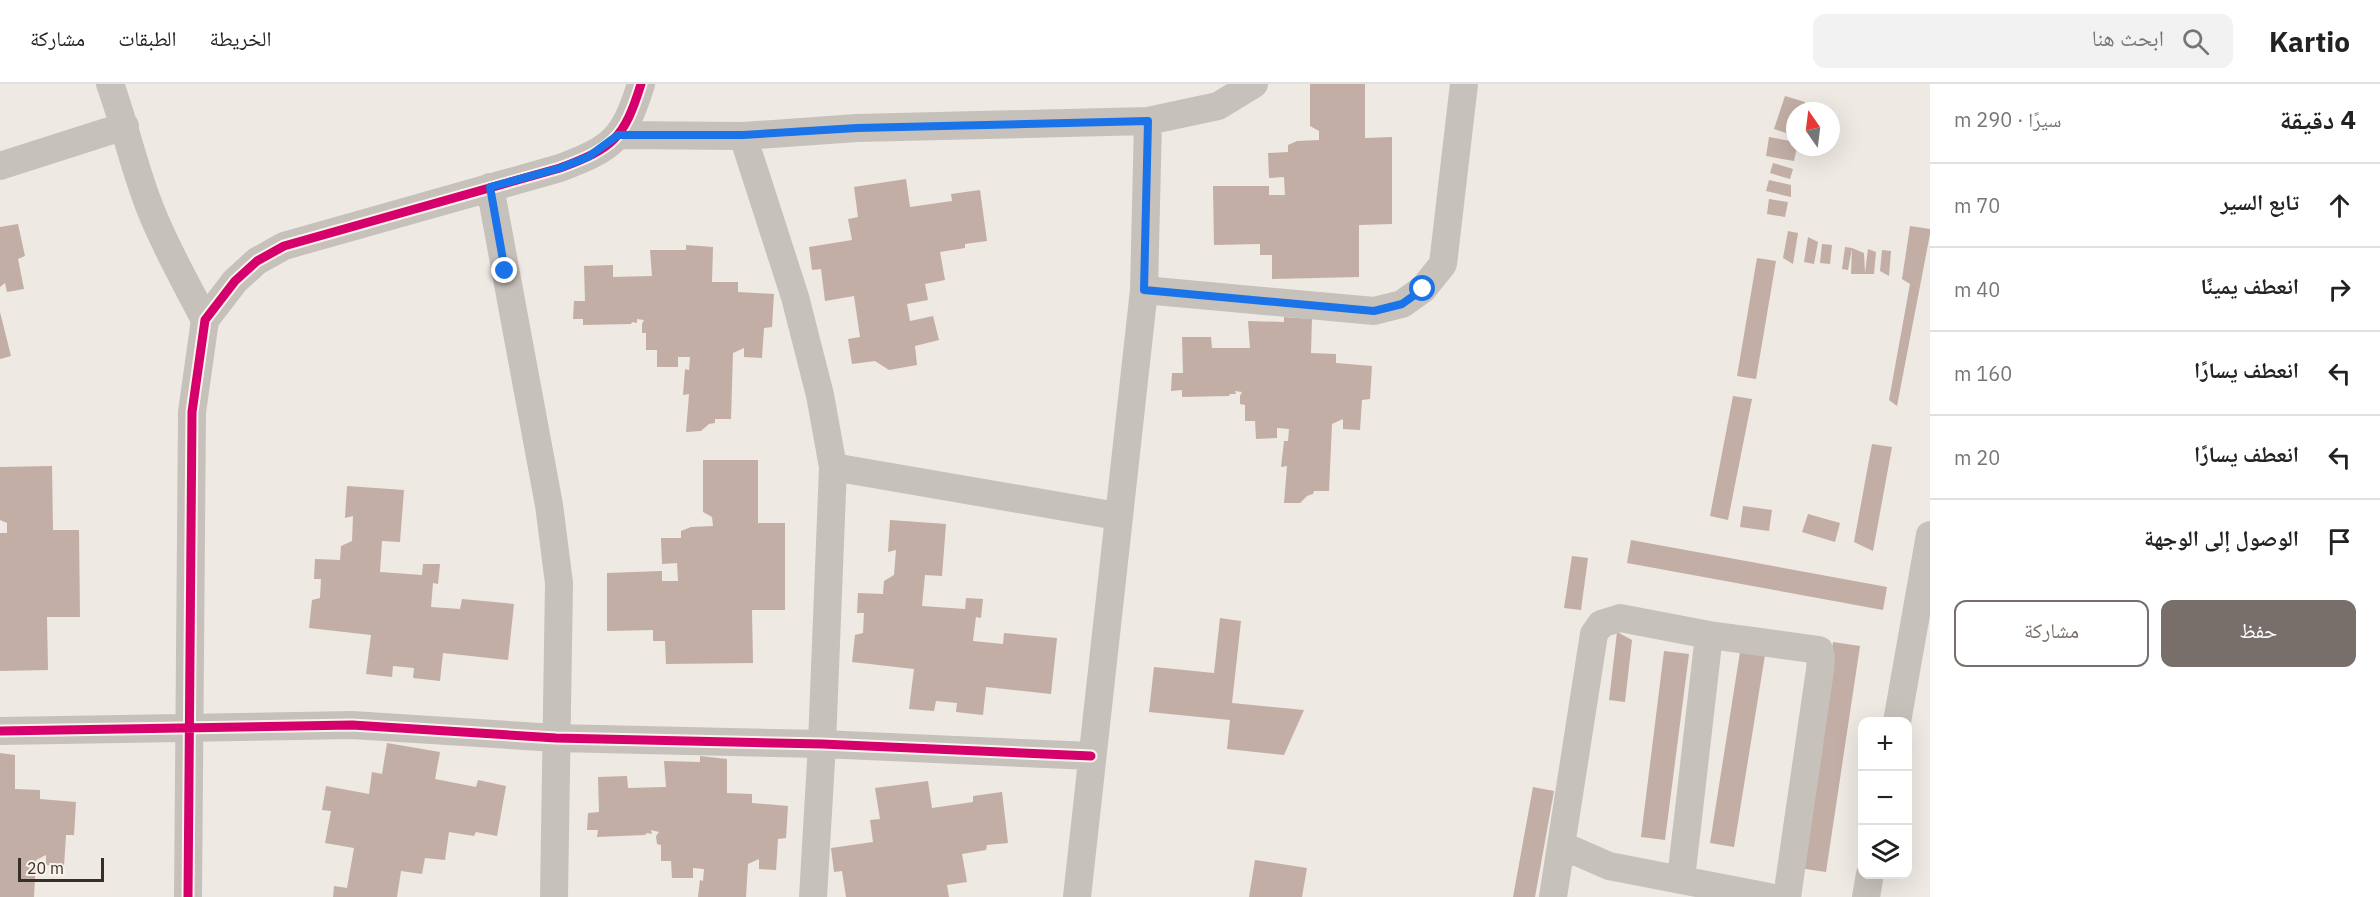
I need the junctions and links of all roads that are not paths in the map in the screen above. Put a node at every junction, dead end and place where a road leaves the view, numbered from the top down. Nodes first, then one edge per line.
1 (110, 84) edge
2 (641, 84) edge
3 (1254, 84) edge
4 (1464, 84) edge
5 (1148, 121) junction
6 (125, 126) junction
7 (618, 135) junction
8 (743, 135) junction
9 (0, 166) edge
10 (490, 187) junction
11 (1144, 290) junction
12 (205, 320) junction
13 (833, 467) junction
14 (1117, 516) junction
15 (1930, 535) edge
16 (1709, 635) junction
17 (1898, 717) edge
18 (190, 726) junction
19 (0, 731) edge
20 (556, 738) junction
21 (822, 744) junction
22 (1091, 756) junction
23 (1561, 845) junction
24 (1681, 879) junction
25 (1869, 879) edge
26 (188, 897) edge
27 (554, 897) edge
28 (813, 897) edge
29 (1077, 897) edge
30 (1553, 897) edge
31 (1769, 897) edge
32 (1787, 897) edge
33 (1866, 897) edge

1 - 6 street
2 - 7 street
3 - 5 street
4 - 11 street
5 - 8 street
5 - 11 street
6 - 9 street
6 - 12 street
7 - 8 street
7 - 10 street
8 - 13 street
10 - 12 street
10 - 20 street
11 - 14 street
12 - 18 street
13 - 14 street
13 - 21 street
14 - 22 street
15 - 17 street
16 - 23 street
16 - 24 street
16 - 32 street
18 - 19 street
18 - 20 street
18 - 26 street
20 - 21 street
20 - 27 street
21 - 22 street
21 - 28 street
22 - 29 street
23 - 24 street
23 - 30 street
24 - 31 street
25 - 33 street

